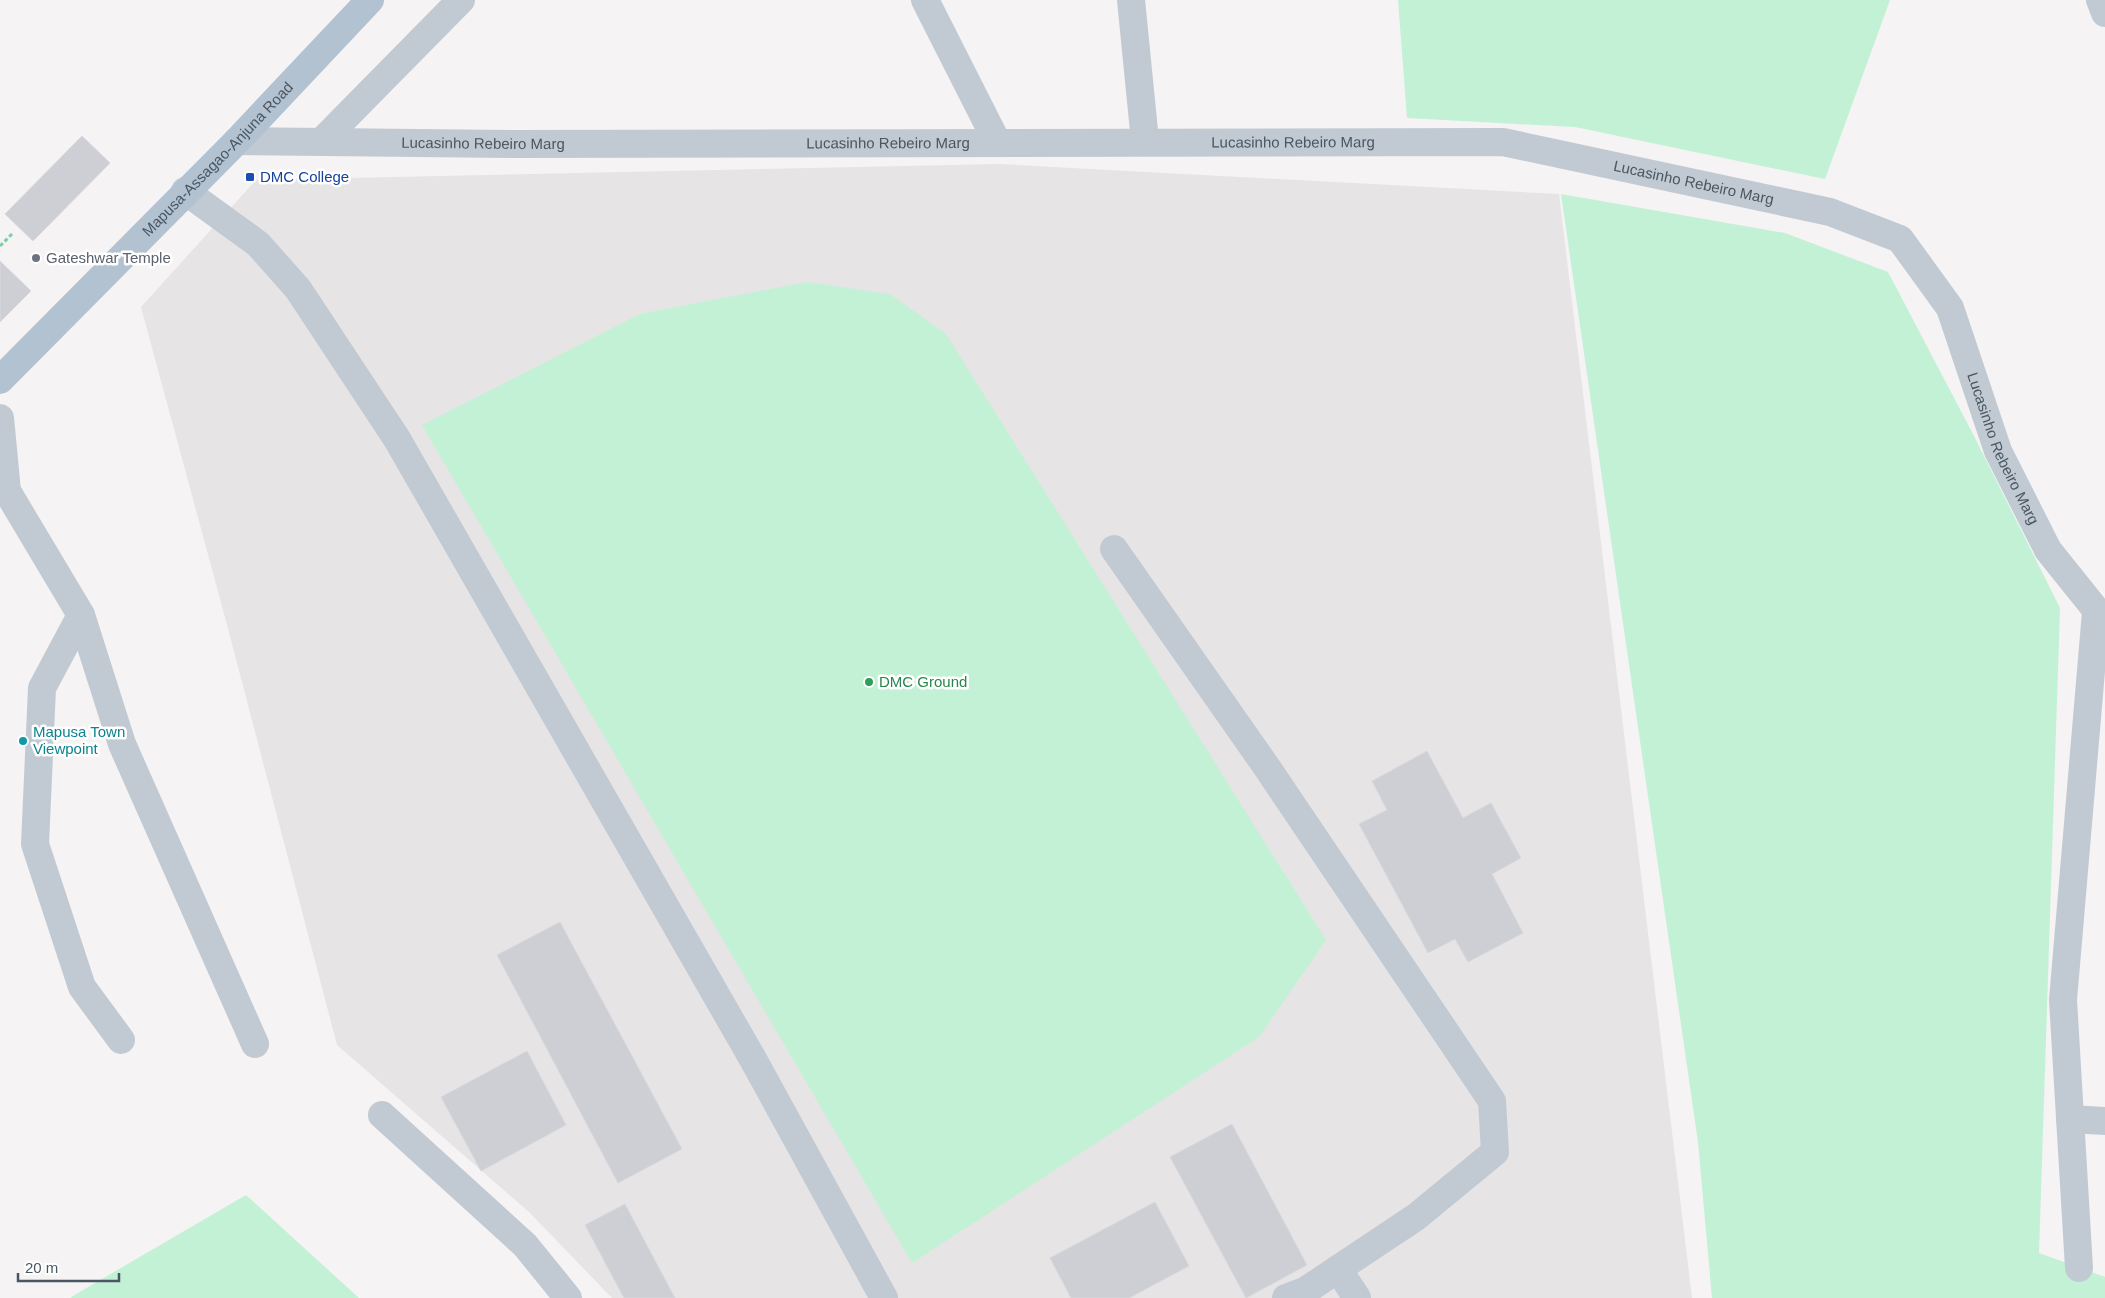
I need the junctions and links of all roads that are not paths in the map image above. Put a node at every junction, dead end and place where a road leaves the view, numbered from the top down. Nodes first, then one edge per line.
1 (370, 0) edge
2 (461, 0) edge
3 (925, 0) edge
4 (1131, 0) edge
5 (2100, 0) edge
6 (2105, 14) edge
7 (237, 141) junction
8 (1145, 141) junction
9 (321, 142) junction
10 (997, 142) junction
11 (186, 191) junction
12 (0, 380) edge
13 (0, 418) edge
14 (1114, 549) dead end
15 (80, 615) junction
16 (2101, 617) edge
17 (121, 1040) dead end
18 (255, 1044) dead end
19 (382, 1115) dead end
20 (2070, 1119) junction
21 (2105, 1121) edge
22 (2079, 1268) dead end
23 (1338, 1269) junction
24 (568, 1298) edge
25 (884, 1298) edge
26 (1286, 1298) edge
27 (1357, 1298) edge

1 - 7 main road, Mapusa-Assagao-Anjuna Road
2 - 9 street
3 - 10 street
4 - 8 street
5 - 6 street
7 - 9 street, Lucasinho Rebeiro Marg
7 - 11 main road, Mapusa-Assagao-Anjuna Road
8 - 10 street, Lucasinho Rebeiro Marg
8 - 16 street, Lucasinho Rebeiro Marg
9 - 10 street, Lucasinho Rebeiro Marg
11 - 12 main road, Mapusa-Assagao-Anjuna Road
11 - 25 street
13 - 15 street
14 - 23 street
15 - 17 street
15 - 18 street
16 - 20 street
19 - 24 street
20 - 21 street
20 - 22 street
23 - 26 street
23 - 27 street

